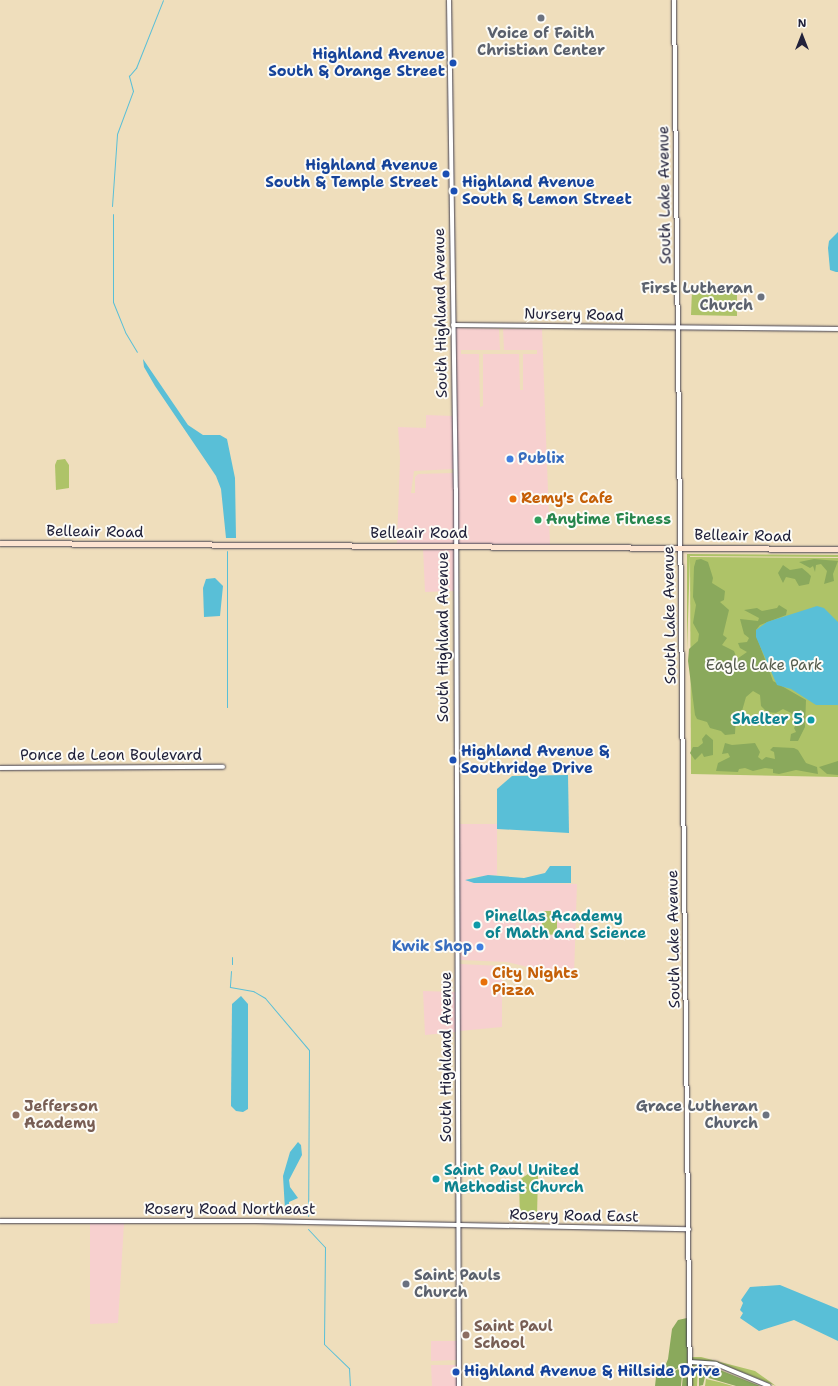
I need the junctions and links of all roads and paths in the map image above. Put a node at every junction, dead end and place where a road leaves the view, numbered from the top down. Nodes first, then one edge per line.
1 (449, 0) edge
2 (674, 0) edge
3 (453, 325) junction
4 (678, 328) junction
5 (838, 329) edge
6 (0, 543) edge
7 (456, 546) junction
8 (681, 548) junction
9 (838, 549) edge
10 (223, 767) dead end
11 (0, 768) edge
12 (0, 1221) edge
13 (459, 1226) junction
14 (688, 1229) junction
15 (690, 1362) junction
16 (459, 1386) edge
17 (690, 1386) edge
18 (769, 1386) edge

1 - 3 street, South Highland Avenue
2 - 4 street, South Lake Avenue
3 - 4 street, Nursery Road
3 - 7 street, South Highland Avenue
4 - 5 street, Nursery Road
4 - 8 street, South Lake Avenue
6 - 7 main road, Belleair Road
7 - 8 main road, Belleair Road
7 - 13 street, South Highland Avenue
8 - 9 main road, Belleair Road
8 - 14 street, South Lake Avenue
10 - 11 street, Ponce de Leon Boulevard
12 - 13 street, Rosery Road Northeast
13 - 14 street, Rosery Road East
13 - 16 street, South Highland Avenue
14 - 15 street, South Lake Avenue
15 - 17 street, South Lake Avenue
15 - 18 street

